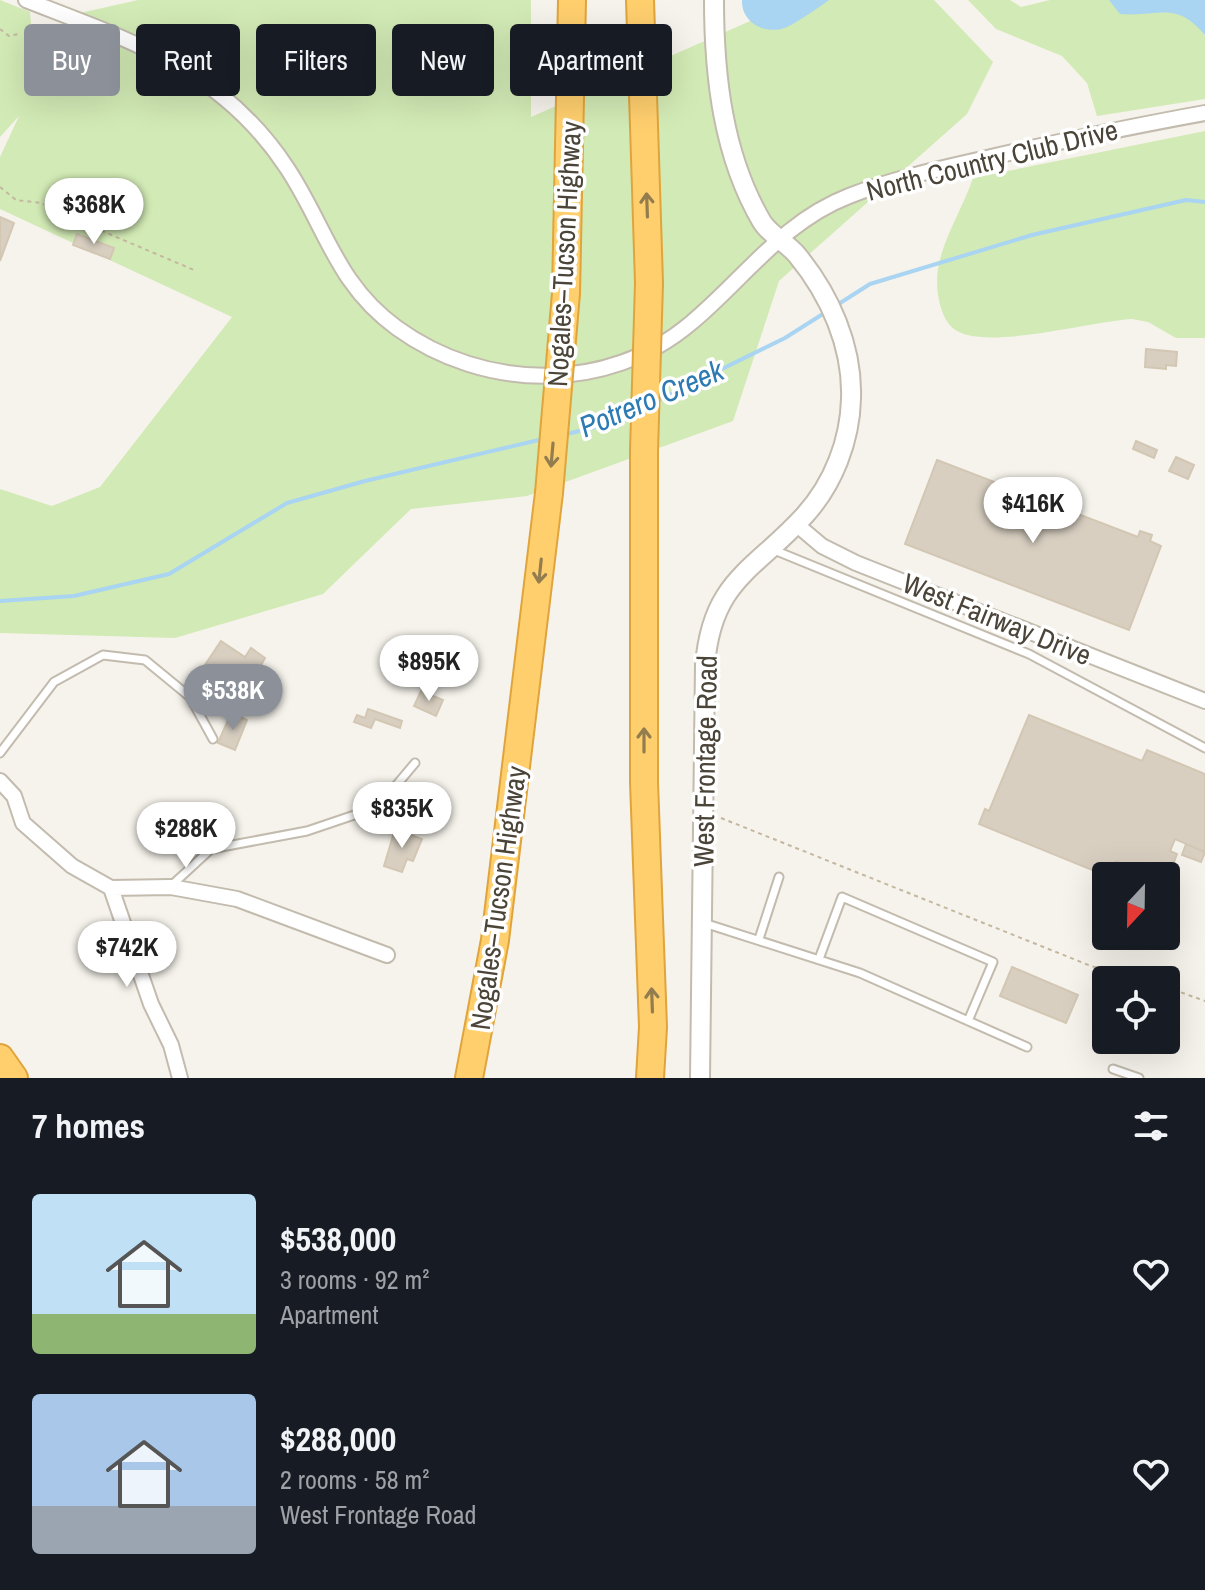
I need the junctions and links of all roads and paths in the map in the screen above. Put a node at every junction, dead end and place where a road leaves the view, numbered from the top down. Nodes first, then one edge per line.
1 (26, 0) edge
2 (572, 0) edge
3 (640, 0) edge
4 (714, 0) edge
5 (0, 29) edge
6 (19, 34) dead end
7 (1205, 113) edge
8 (0, 187) edge
9 (779, 237) junction
10 (194, 270) dead end
11 (796, 524) junction
12 (768, 548) junction
13 (1205, 701) edge
14 (213, 739) dead end
15 (1205, 748) edge
16 (0, 753) edge
17 (415, 763) dead end
18 (0, 781) edge
19 (703, 811) junction
20 (779, 877) dead end
21 (171, 887) junction
22 (111, 888) junction
23 (702, 922) junction
24 (759, 939) junction
25 (387, 955) dead end
26 (819, 959) junction
27 (1096, 966) edge
28 (1180, 992) edge
29 (1205, 1001) edge
30 (968, 1021) junction
31 (1027, 1047) dead end
32 (0, 1058) edge
33 (1113, 1069) dead end
34 (14, 1078) edge
35 (180, 1078) edge
36 (469, 1078) edge
37 (650, 1078) edge
38 (700, 1078) edge
39 (1139, 1078) edge

1 - 9 street, North Country Club Drive
2 -> 36 highway, Nogales–Tucson Highway, bridge
37 -> 3 highway, bridge
4 - 9 street, West Frontage Road
5 - 6 path
7 - 9 street, North Country Club Drive
8 - 10 path
9 - 11 street, West Frontage Road
11 - 12 street, West Frontage Road
11 - 13 street, West Fairway Drive
12 - 15 lane
12 - 19 street, West Frontage Road
14 - 16 lane
17 - 21 lane
18 - 22 street
19 - 23 street, West Frontage Road
19 - 27 path
20 - 24 lane
21 - 22 street
21 - 25 street
22 - 35 street
23 - 24 lane
23 - 38 street, West Frontage Road
24 - 26 lane
26 - 30 lane
26 - 30 lane
28 - 29 path
30 - 31 lane
32 - 34 highway
33 - 39 lane

